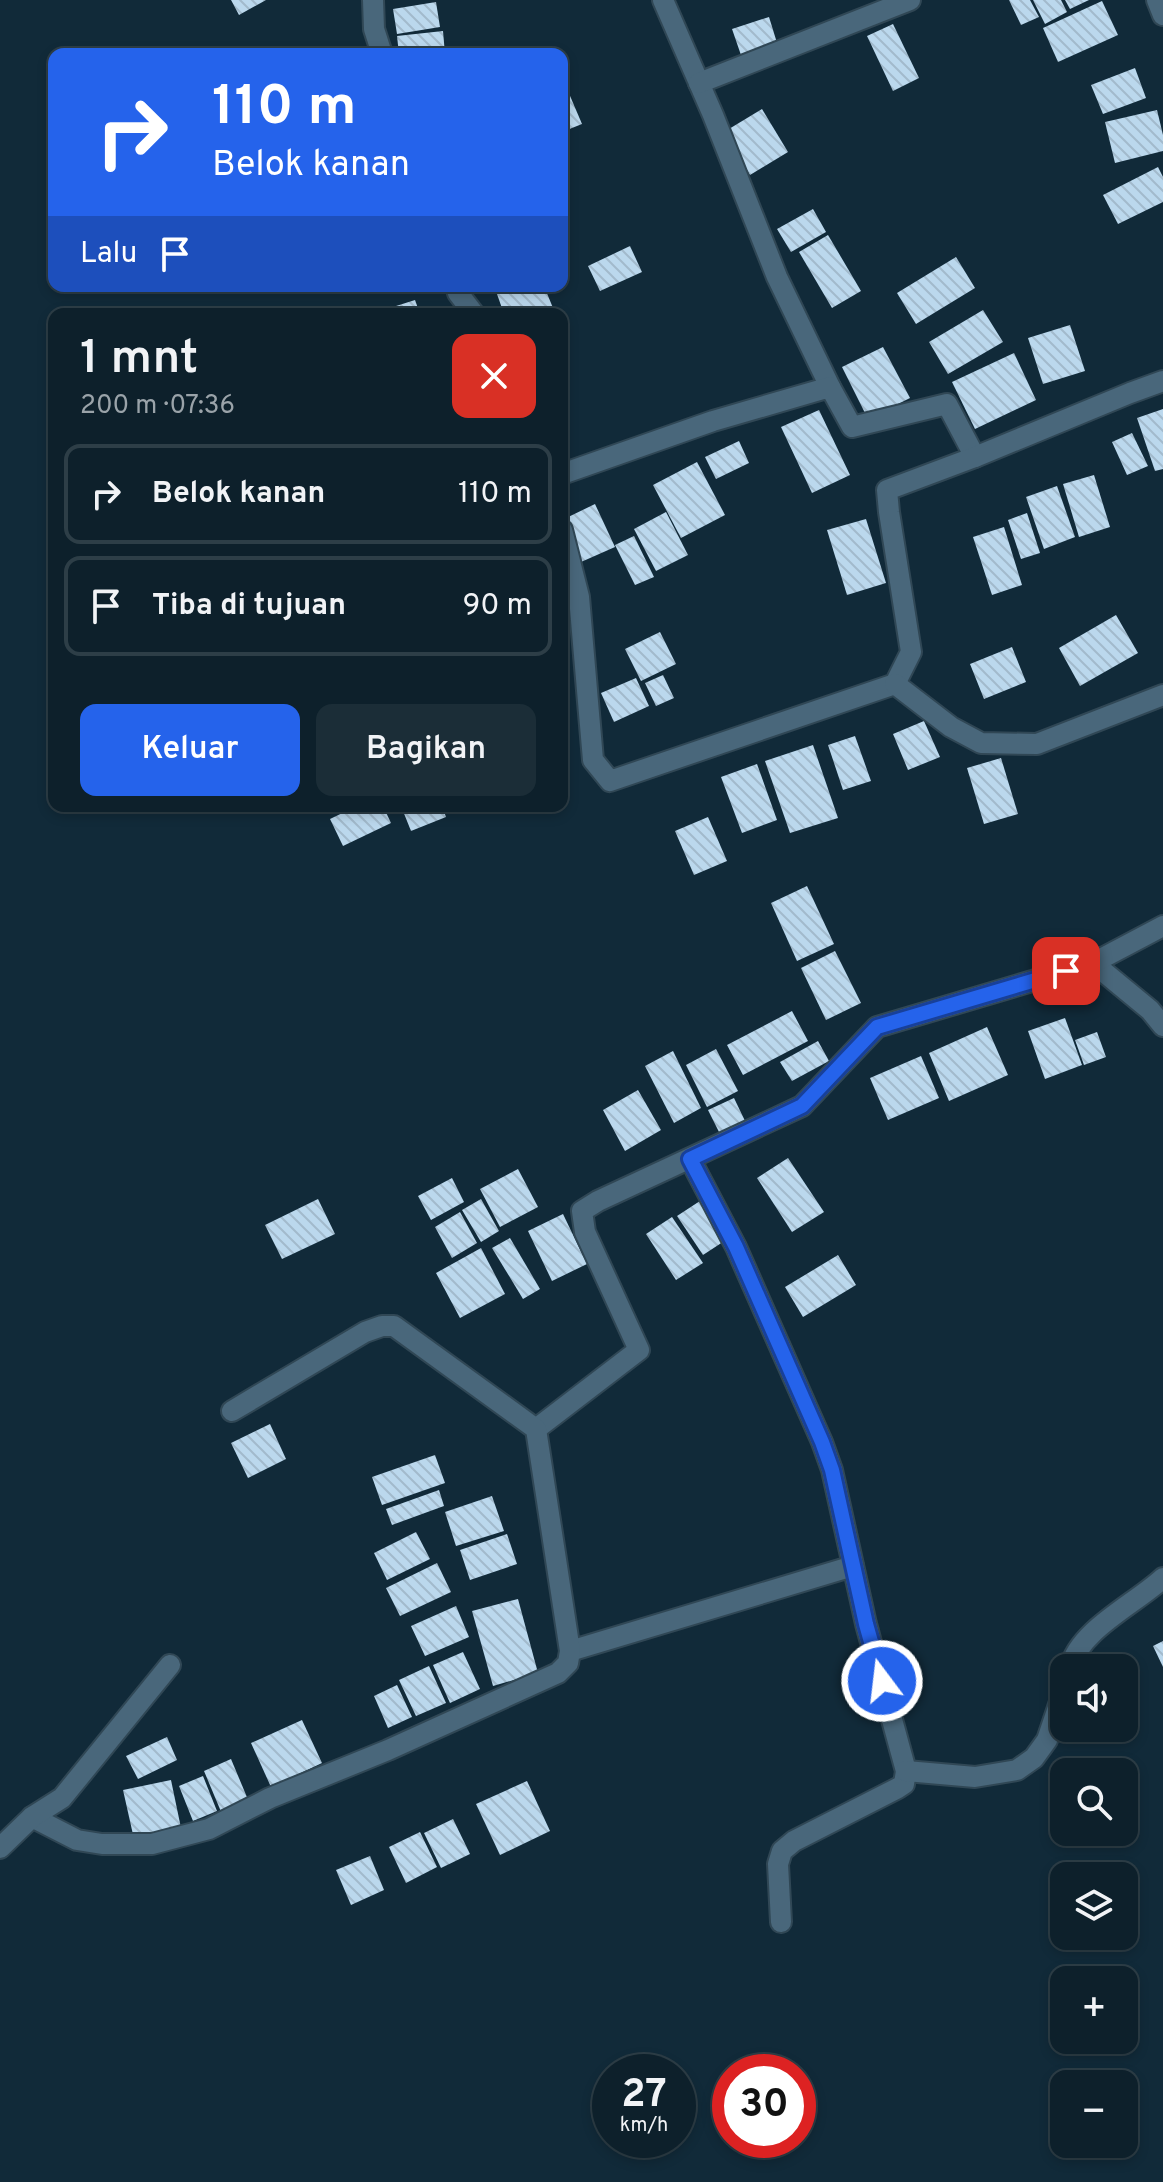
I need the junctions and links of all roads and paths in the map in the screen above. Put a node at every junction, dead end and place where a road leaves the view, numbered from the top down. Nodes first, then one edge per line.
1 (373, 0) edge
2 (663, 0) edge
3 (910, 0) edge
4 (1157, 0) edge
5 (1163, 15) edge
6 (380, 48) edge
7 (699, 83) junction
8 (1163, 381) edge
9 (830, 387) junction
10 (975, 457) junction
11 (568, 472) edge
12 (568, 554) edge
13 (895, 684) junction
14 (1163, 695) edge
15 (1163, 926) edge
16 (1093, 963) junction
17 (1163, 1026) edge
18 (690, 1159) junction
19 (232, 1411) dead end
20 (536, 1429) junction
21 (853, 1566) junction
22 (1163, 1578) edge
23 (570, 1651) junction
24 (1074, 1654) edge
25 (170, 1665) dead end
26 (1050, 1731) edge
27 (906, 1771) junction
28 (32, 1817) junction
29 (0, 1848) edge
30 (781, 1922) dead end

1 - 6 street
2 - 7 street
3 - 7 street
4 - 5 street
7 - 9 street
8 - 10 street
9 - 10 street
9 - 11 street
10 - 13 street
12 - 13 street
13 - 14 street
15 - 16 street
16 - 17 street
16 - 18 street
18 - 20 street
18 - 21 street
19 - 20 street
20 - 23 street
21 - 23 street
21 - 27 street
22 - 24 street
23 - 28 street
25 - 28 street
26 - 27 street
27 - 30 street
28 - 29 street

